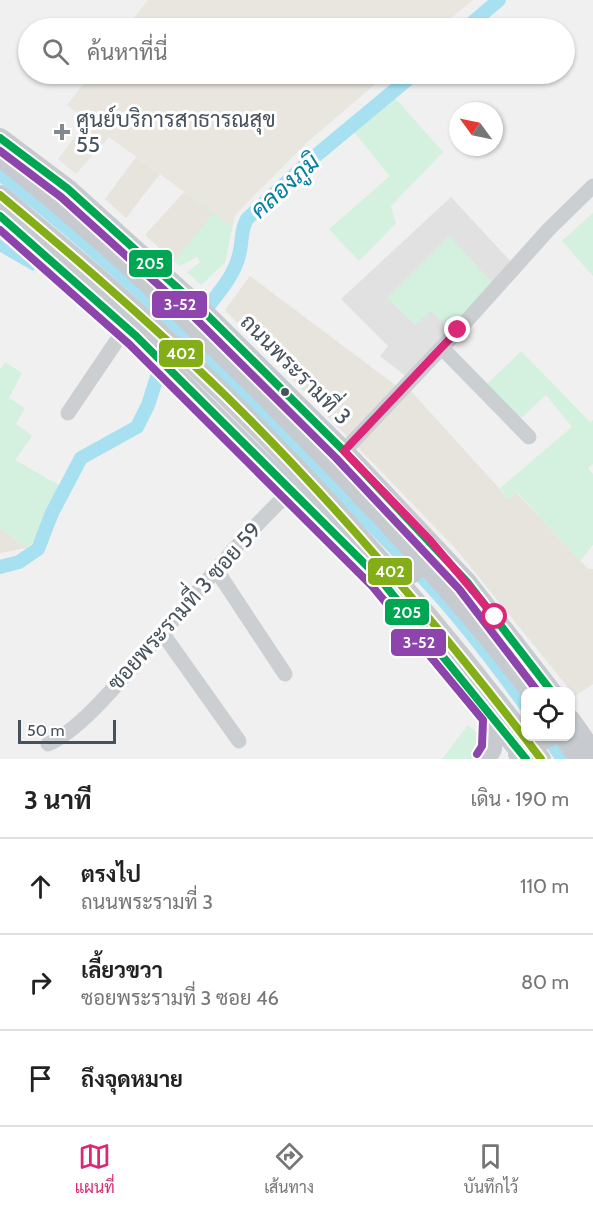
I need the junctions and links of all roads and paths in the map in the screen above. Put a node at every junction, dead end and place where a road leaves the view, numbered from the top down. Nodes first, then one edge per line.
1 (0, 138) edge
2 (0, 158) edge
3 (593, 186) edge
4 (0, 195) edge
5 (0, 216) edge
6 (126, 327) junction
7 (442, 348) junction
8 (68, 413) dead end
9 (529, 437) dead end
10 (344, 451) junction
11 (292, 490) junction
12 (430, 540) junction
13 (217, 571) junction
14 (380, 579) junction
15 (163, 634) junction
16 (285, 674) dead end
17 (527, 687) edge
18 (548, 687) edge
19 (494, 717) junction
20 (575, 731) edge
21 (239, 741) dead end
22 (551, 741) edge
23 (574, 741) edge
24 (48, 744) dead end
25 (593, 752) edge
26 (533, 753) edge
27 (486, 759) edge
28 (578, 759) edge

1 - 10 main road, ถนนพระรามที่ 3
2 - 17 main road, ถนนพระรามที่ 3, bridge
3 - 7 street
4 - 26 main road, bridge
5 - 6 main road
6 - 8 street
6 - 11 main road
7 - 9 street
7 - 10 street
10 - 12 main road, ถนนพระรามที่ 3
11 - 13 street, ซอยพระรามที่ 3 ซอย 59
11 - 14 main road
12 - 14 main road
12 - 18 main road, ถนนพระรามที่ 3
13 - 15 street, ซอยพระรามที่ 3 ซอย 59
13 - 16 street
14 - 19 main road
15 - 21 street
15 - 24 street, ซอยพระรามที่ 3 ซอย 59
19 - 26 main road
19 - 27 main road
20 - 25 main road
22 - 26 main road
23 - 28 main road

